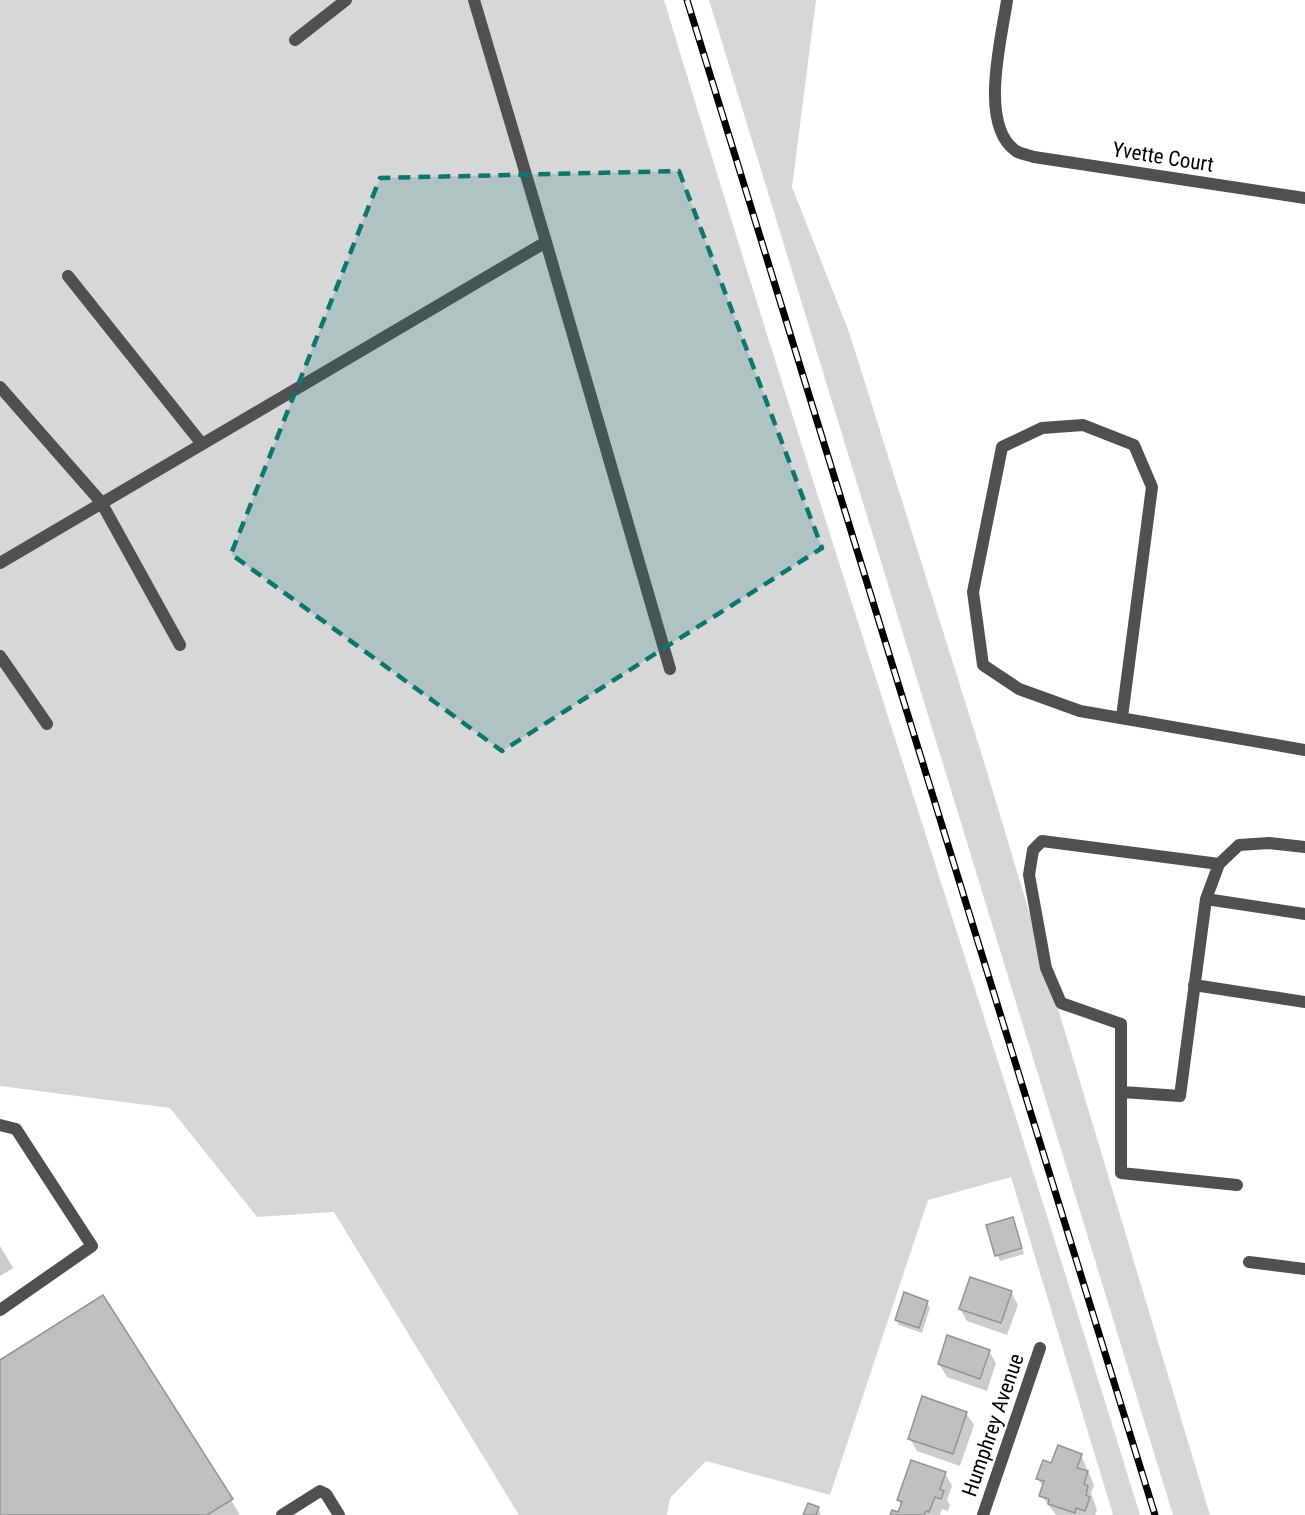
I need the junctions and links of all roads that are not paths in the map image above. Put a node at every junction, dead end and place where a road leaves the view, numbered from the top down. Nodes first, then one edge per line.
1 (346, 0) edge
2 (474, 0) edge
3 (1007, 0) edge
4 (295, 40) dead end
5 (1305, 198) edge
6 (546, 242) junction
7 (68, 276) dead end
8 (0, 387) edge
9 (202, 444) junction
10 (101, 502) junction
11 (0, 564) edge
12 (180, 645) dead end
13 (0, 656) edge
14 (670, 669) dead end
15 (1122, 717) junction
16 (47, 724) dead end
17 (1305, 750) edge
18 (1305, 847) edge
19 (1219, 864) junction
20 (1206, 899) junction
21 (1305, 914) edge
22 (1194, 986) junction
23 (1305, 1002) edge
24 (1123, 1092) junction
25 (0, 1125) edge
26 (1237, 1185) dead end
27 (1249, 1262) dead end
28 (1305, 1269) edge
29 (0, 1310) edge
30 (1040, 1348) dead end
31 (282, 1515) edge
32 (339, 1515) edge
33 (983, 1515) edge

1 - 4 street
2 - 6 street
3 - 5 street, Yvette Court
6 - 9 street
6 - 14 street
7 - 9 street
8 - 10 street
9 - 10 street
10 - 11 street
10 - 12 street
13 - 16 street
15 - 15 street
15 - 17 street
18 - 19 street
19 - 20 street
19 - 24 street
20 - 21 street
20 - 22 street
22 - 23 street
22 - 24 street
24 - 26 street
25 - 29 street
27 - 28 street
30 - 33 street, Humphrey Avenue
31 - 32 street

